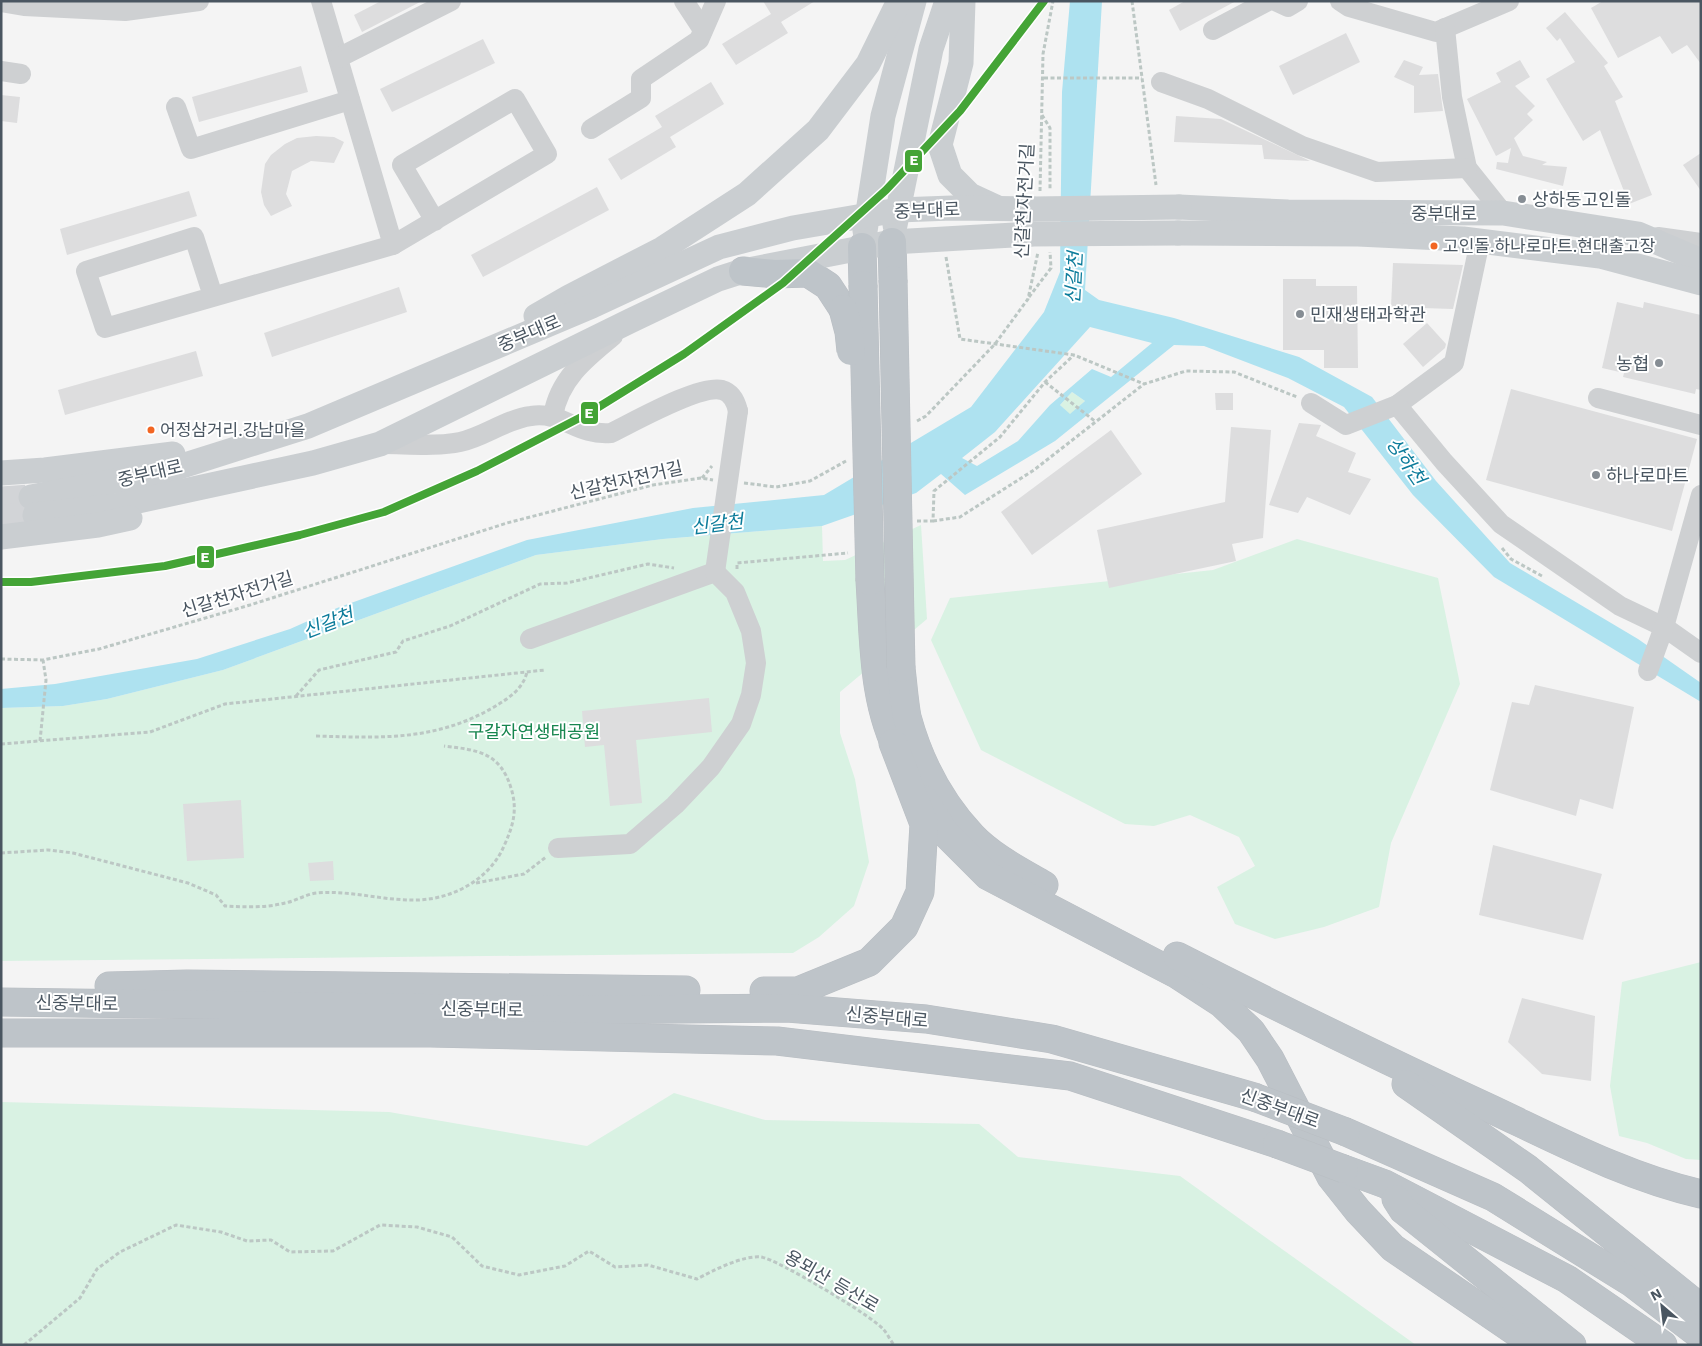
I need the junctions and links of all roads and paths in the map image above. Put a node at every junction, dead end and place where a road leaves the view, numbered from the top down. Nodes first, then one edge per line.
1 (199, 1) edge
2 (321, 1) edge
3 (451, 1) edge
4 (684, 1) edge
5 (716, 1) edge
6 (900, 1) edge
7 (914, 1) edge
8 (947, 1) edge
9 (963, 1) edge
10 (1053, 1) edge
11 (1132, 1) edge
12 (1268, 1) edge
13 (1275, 1) edge
14 (1298, 1) edge
15 (1340, 1) edge
16 (1509, 1) edge
17 (1, 2) edge
18 (25, 3) edge
19 (703, 30) junction
20 (1213, 30) dead end
21 (1440, 30) junction
22 (338, 58) junction
23 (1, 71) edge
24 (21, 74) dead end
25 (1044, 78) junction
26 (1151, 80) junction
27 (350, 100) junction
28 (176, 107) dead end
29 (592, 129) dead end
30 (1467, 168) junction
31 (1156, 185) dead end
32 (898, 210) junction
33 (1003, 210) junction
34 (1503, 213) junction
35 (868, 214) junction
36 (435, 221) junction
37 (1035, 221) junction
38 (1638, 234) junction
39 (1480, 241) junction
40 (892, 242) junction
41 (1701, 243) edge
42 (393, 245) junction
43 (862, 247) junction
44 (946, 254) dead end
45 (1701, 261) edge
46 (743, 271) junction
47 (1701, 283) edge
48 (213, 296) junction
49 (630, 321) junction
50 (995, 344) junction
51 (1074, 355) junction
52 (454, 366) junction
53 (1045, 382) junction
54 (1144, 384) junction
55 (1598, 398) dead end
56 (1311, 403) joint
57 (1397, 405) junction
58 (553, 416) junction
59 (1096, 422) junction
60 (1701, 425) edge
61 (308, 426) junction
62 (910, 426) dead end
63 (380, 444) junction
64 (851, 458) dead end
65 (1, 473) edge
66 (720, 480) dead end
67 (739, 483) dead end
68 (944, 483) dead end
69 (1701, 495) edge
70 (933, 521) dead end
71 (1, 537) edge
72 (844, 555) dead end
73 (678, 569) dead end
74 (738, 571) dead end
75 (715, 572) junction
76 (870, 582) junction
77 (1664, 627) junction
78 (530, 638) dead end
79 (1701, 653) edge
80 (1, 659) edge
81 (44, 660) junction
82 (545, 670) dead end
83 (1648, 671) dead end
84 (527, 672) junction
85 (296, 696) junction
86 (316, 736) dead end
87 (40, 740) junction
88 (893, 743) junction
89 (1, 744) edge
90 (444, 746) dead end
91 (558, 848) joint
92 (1, 853) edge
93 (475, 883) junction
94 (1, 990) edge
95 (1, 1002) edge
96 (1, 1033) edge
97 (1342, 1040) junction
98 (1385, 1184) junction
99 (1701, 1194) edge
100 (1701, 1308) edge
101 (1701, 1336) edge
102 (24, 1345) edge
103 (894, 1345) edge
104 (1535, 1345) edge
105 (1572, 1345) edge
106 (1663, 1345) edge

1 - 18 street
2 - 22 street
3 - 22 street
4 - 19 street
5 - 19 street
6 - 52 main road
7 - 35 main road
8 - 32 main road
9 - 33 main road
10 - 25 path, 신갈천자전거길
11 - 26 path
12 - 20 street
13 - 14 street
15 - 21 street
16 - 21 street
17 - 18 street
19 - 29 street
21 - 30 street
22 - 27 street
23 - 24 street
25 - 26 path
25 - 37 path, 신갈천자전거길
26 - 30 street
26 - 31 path
27 - 28 street
27 - 42 street
30 - 34 street
32 - 33 main road, 중부대로
32 - 35 main road, 중부대로
32 - 40 main road
33 - 37 main road, 중부대로
34 - 37 main road, 중부대로, bridge
34 - 38 main road, 중부대로
35 - 43 main road
35 - 52 main road, 중부대로
36 - 36 street
36 - 42 street
37 - 39 main road, 중부대로, bridge
37 - 40 main road, 중부대로
37 - 50 path, 신갈천자전거길
38 - 41 street
38 - 45 main road, 중부대로
39 - 47 main road, 중부대로
39 - 57 street, 중부대로
40 - 43 main road, 중부대로
40 - 97 highway, bridge
42 - 48 street
43 - 46 main road, 중부대로
43 - 76 highway, bridge
44 - 50 path
46 - 49 main road, 중부대로
46 - 76 highway, bridge
48 - 48 street
49 - 58 street
49 - 63 main road, 중부대로
50 - 51 path
50 - 62 path, 신갈천자전거길
51 - 53 path
51 - 54 path
52 - 61 main road, 중부대로
53 - 59 path
53 - 68 path
54 - 56 path
54 - 59 path
55 - 60 street
56 - 57 street, 중부대로
57 - 77 street
58 - 63 street
58 - 75 street, bridge
59 - 70 path
61 - 63 main road, 중부대로
61 - 65 main road
63 - 71 main road
64 - 67 path
66 - 81 path, 신갈천자전거길
69 - 77 street
72 - 74 path
73 - 85 path
75 - 78 street
75 - 91 street
76 - 88 highway
77 - 79 street
77 - 83 street, bridge
80 - 81 path, 신갈천자전거길
81 - 87 path
82 - 84 path
84 - 85 path
84 - 86 path
85 - 87 path
87 - 89 path
88 - 94 highway
88 - 104 highway
90 - 93 path
91 - 93 path
92 - 93 path
95 - 101 highway, 신중부대로, bridge
96 - 98 highway, 신중부대로, bridge
97 - 99 highway
97 - 100 highway
98 - 105 highway
98 - 106 highway, 신중부대로
102 - 103 path, 용뫼산 등산로

